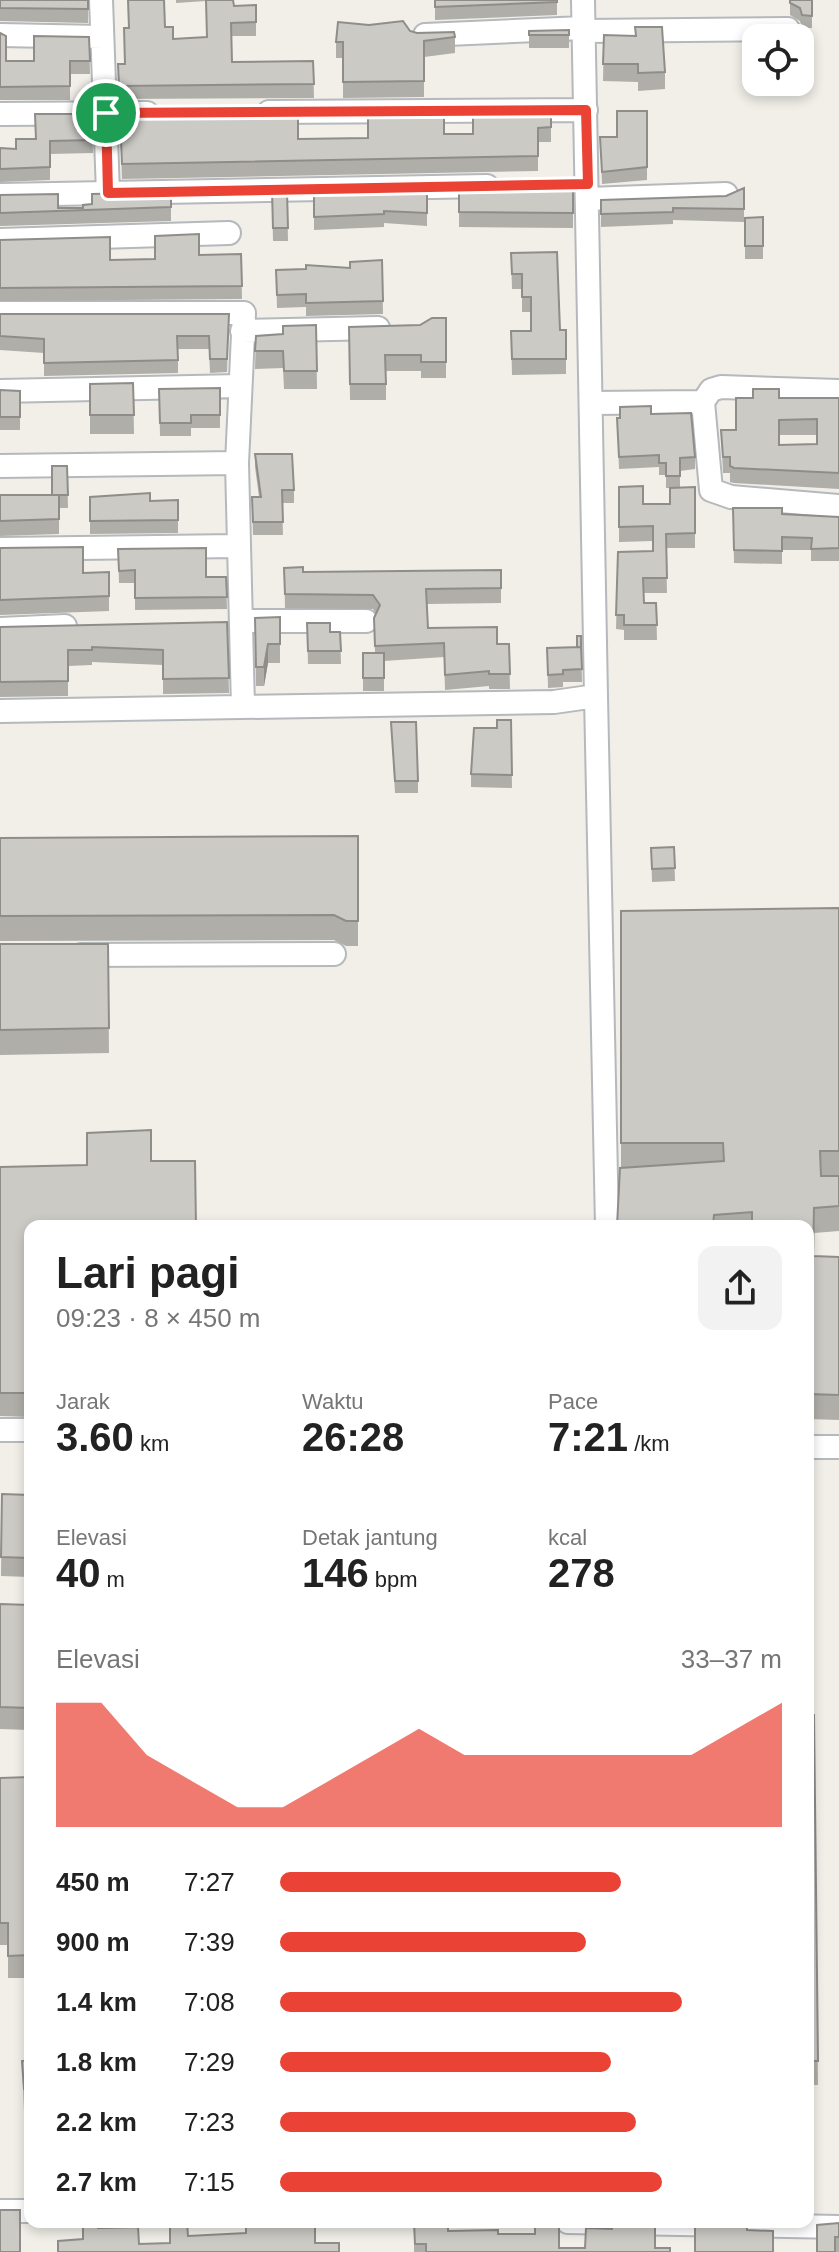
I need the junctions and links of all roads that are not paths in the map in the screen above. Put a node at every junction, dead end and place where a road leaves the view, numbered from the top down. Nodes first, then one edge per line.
1 (101, 0) edge
2 (583, 0) edge
3 (742, 29) edge
4 (584, 30) junction
5 (0, 35) edge
6 (417, 35) edge
7 (102, 37) junction
8 (586, 110) junction
9 (167, 112) edge
10 (245, 112) edge
11 (106, 113) junction
12 (0, 114) edge
13 (557, 185) edge
14 (511, 186) edge
15 (588, 192) junction
16 (108, 193) junction
17 (726, 194) edge
18 (0, 195) edge
19 (229, 233) dead end
20 (0, 240) edge
21 (0, 313) edge
22 (405, 327) edge
23 (242, 331) junction
24 (240, 386) junction
25 (0, 391) edge
26 (839, 391) edge
27 (703, 402) junction
28 (592, 403) junction
29 (237, 463) junction
30 (0, 466) edge
31 (839, 506) edge
32 (237, 546) junction
33 (0, 549) edge
34 (366, 621) dead end
35 (232, 622) junction
36 (82, 627) edge
37 (0, 629) edge
38 (596, 696) junction
39 (243, 707) junction
40 (0, 711) edge
41 (334, 954) dead end
42 (64, 955) edge
43 (607, 1220) edge
44 (0, 1430) edge
45 (24, 1430) edge
46 (814, 1447) edge
47 (839, 1447) edge
48 (0, 2211) edge
49 (24, 2211) edge
50 (814, 2226) edge
51 (839, 2227) edge

1 - 7 street
2 - 4 street
3 - 4 street
4 - 6 street
4 - 8 street
5 - 7 street
7 - 11 street
8 - 10 street
8 - 15 street
9 - 11 street
11 - 12 street
11 - 16 street
13 - 15 street
14 - 16 street
15 - 17 street
15 - 28 street
16 - 18 street
19 - 20 street
21 - 23 street
22 - 23 street
23 - 24 street
24 - 25 street
24 - 29 street
26 - 27 street
27 - 28 street
27 - 31 street
28 - 38 street
29 - 30 street
29 - 32 street
32 - 33 street
32 - 35 street
34 - 35 street
35 - 39 street
36 - 37 street
38 - 39 street
38 - 43 street
39 - 40 street
41 - 42 street
44 - 45 street
46 - 47 street
48 - 49 street
50 - 51 street

